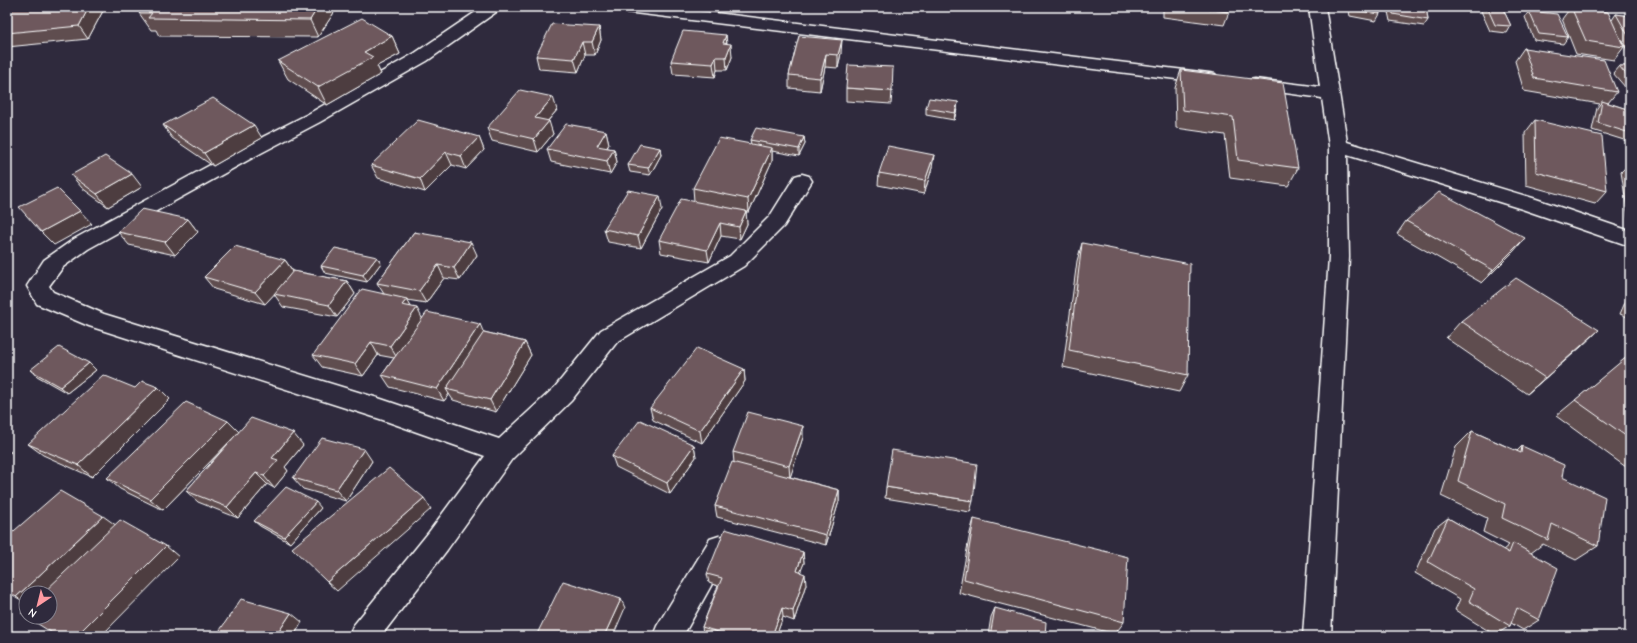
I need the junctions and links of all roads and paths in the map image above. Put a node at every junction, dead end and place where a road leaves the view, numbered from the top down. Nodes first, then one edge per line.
1 (493, 7) edge
2 (626, 7) edge
3 (1317, 7) edge
4 (1331, 94) junction
5 (1338, 146) junction
6 (802, 181) dead end
7 (1630, 239) edge
8 (503, 451) junction
9 (719, 548) edge
10 (363, 636) edge
11 (667, 636) edge
12 (1317, 636) edge

1 - 8 street
2 - 4 street
3 - 4 street
4 - 5 street
5 - 7 street
5 - 12 street
6 - 8 street
8 - 10 street
9 - 11 street

